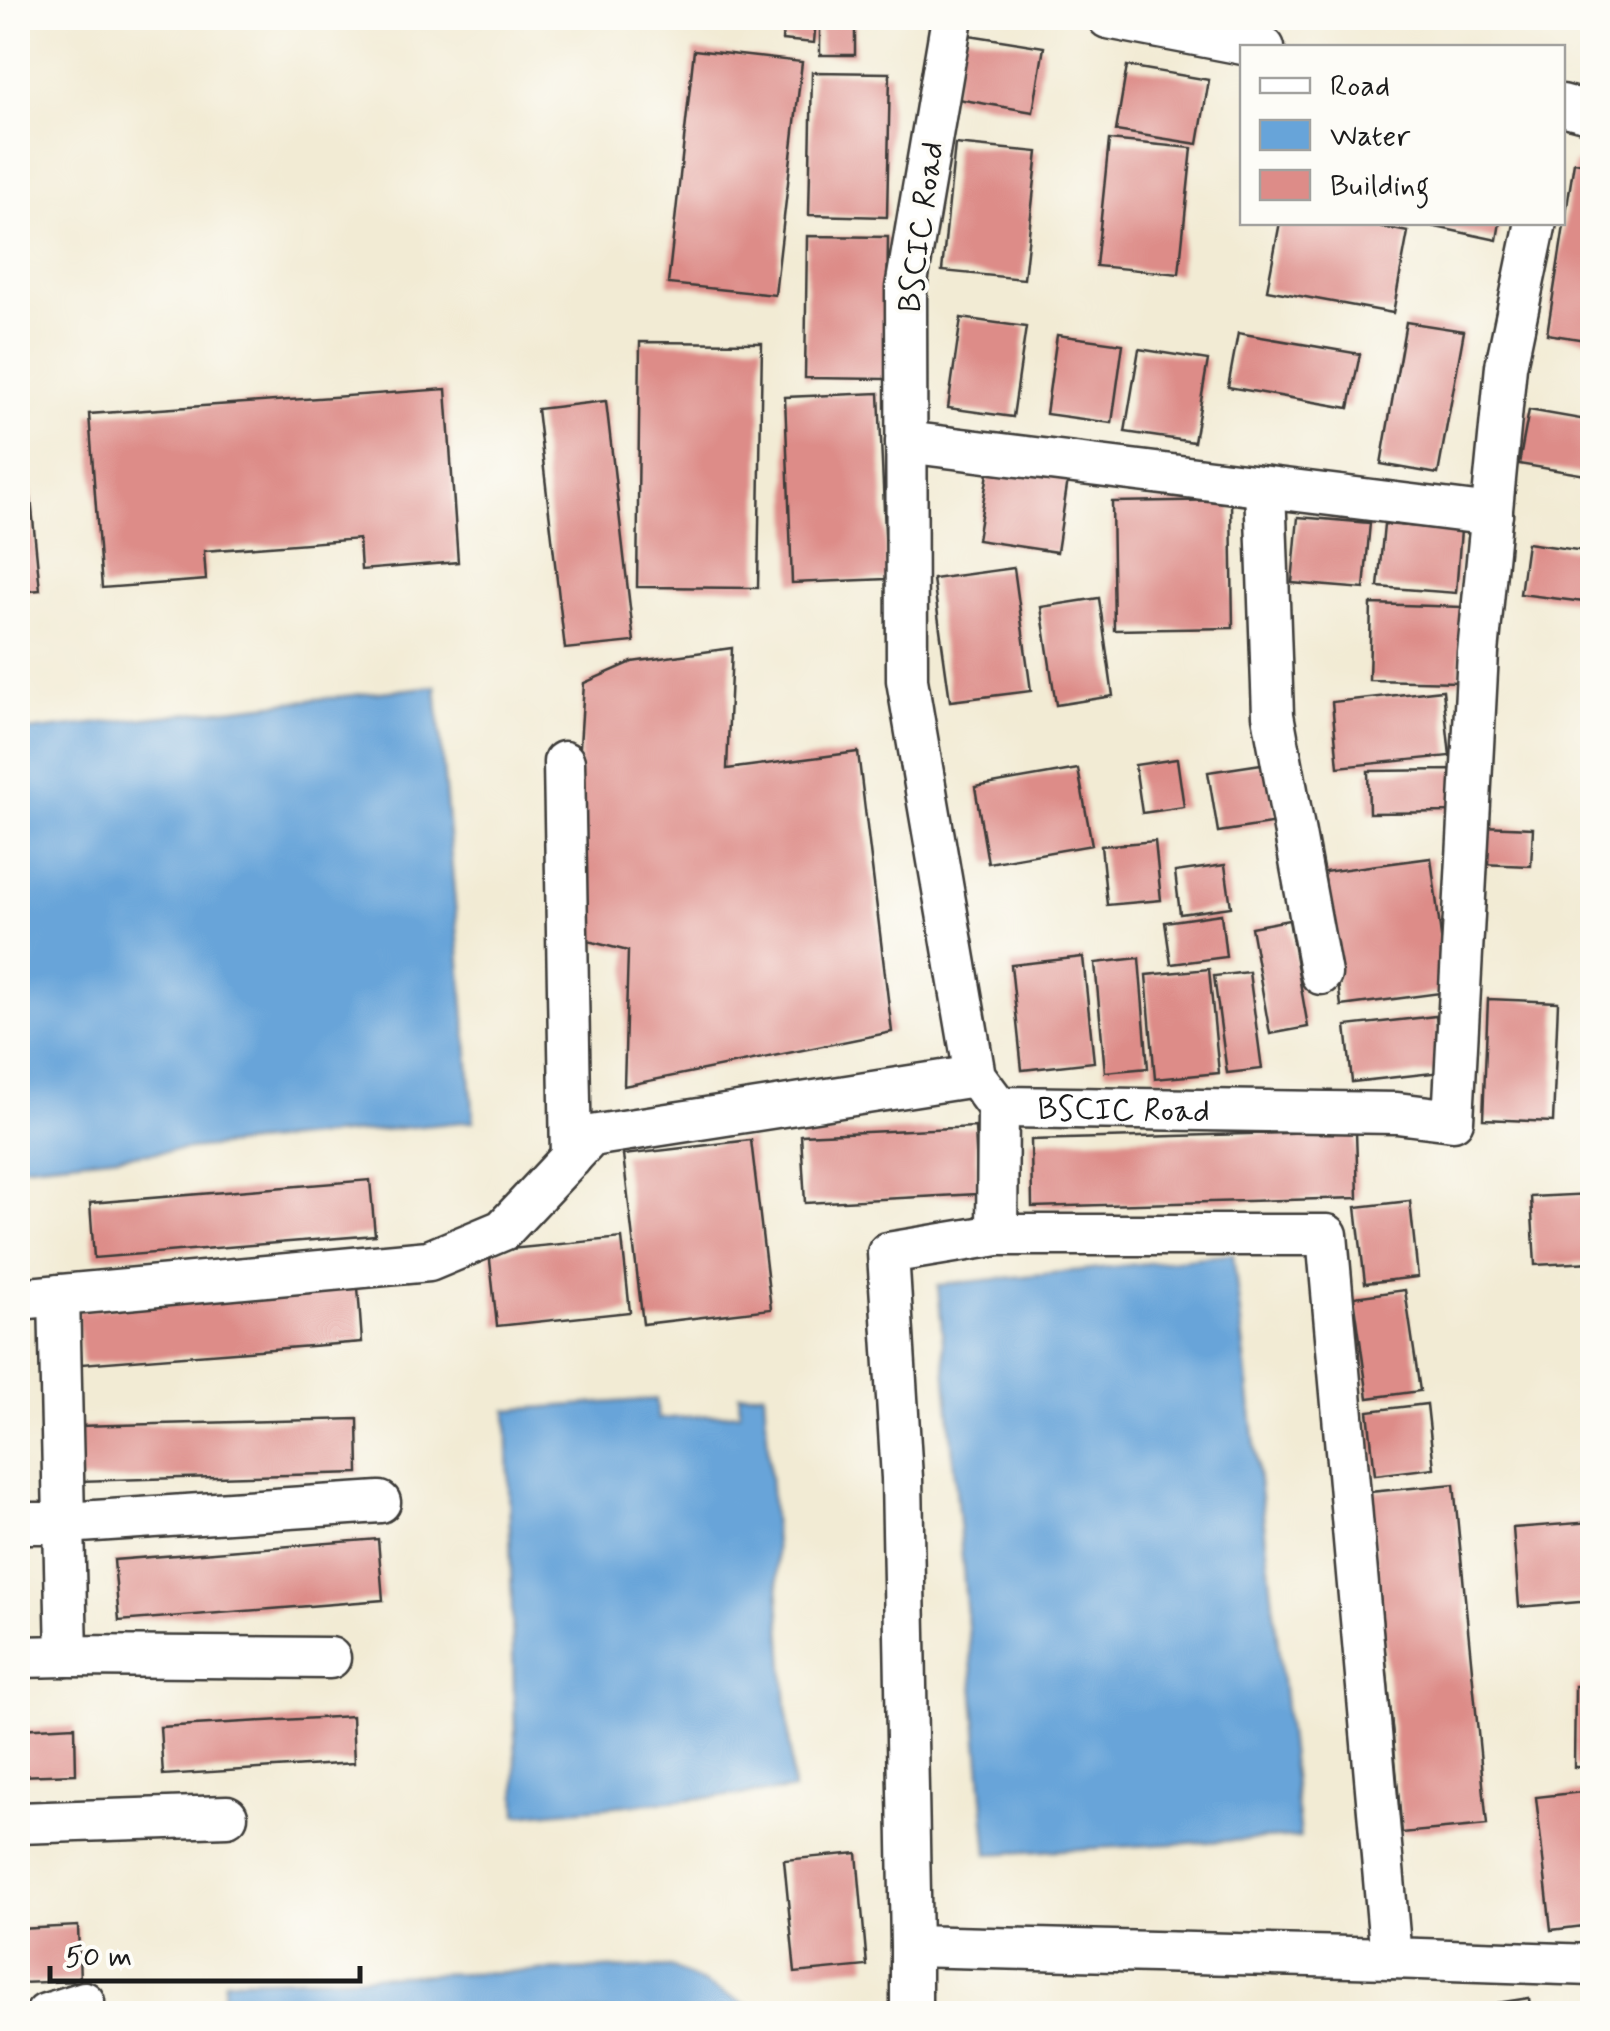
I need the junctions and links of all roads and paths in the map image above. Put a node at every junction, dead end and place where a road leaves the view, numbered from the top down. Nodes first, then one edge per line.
1 (952, 18) edge
2 (1108, 18) edge
3 (1248, 45) edge
4 (1565, 107) edge
5 (1592, 113) edge
6 (1535, 225) edge
7 (906, 442) junction
8 (1265, 487) junction
9 (1492, 515) junction
10 (564, 762) dead end
11 (1321, 974) dead end
12 (986, 1092) junction
13 (571, 1158) junction
14 (996, 1235) junction
15 (59, 1295) junction
16 (18, 1299) edge
17 (380, 1502) dead end
18 (18, 1523) edge
19 (65, 1523) junction
20 (18, 1656) edge
21 (67, 1656) junction
22 (330, 1658) dead end
23 (227, 1816) dead end
24 (18, 1823) edge
25 (911, 1946) junction
26 (1390, 1958) junction
27 (1592, 1966) edge
28 (911, 2014) edge

1 - 7 street, BSCIC Road
2 - 3 street
4 - 5 street
6 - 9 street, BSCIC Road
7 - 8 street
7 - 12 street, BSCIC Road
8 - 9 street
8 - 11 street
9 - 12 street, BSCIC Road
10 - 13 street
12 - 13 street
12 - 14 street
13 - 15 street
14 - 25 street
14 - 26 street
15 - 16 street
15 - 19 street
17 - 19 street
18 - 19 street
19 - 21 street
20 - 21 street
21 - 22 street
23 - 24 street
25 - 26 street
25 - 28 street
26 - 27 street

